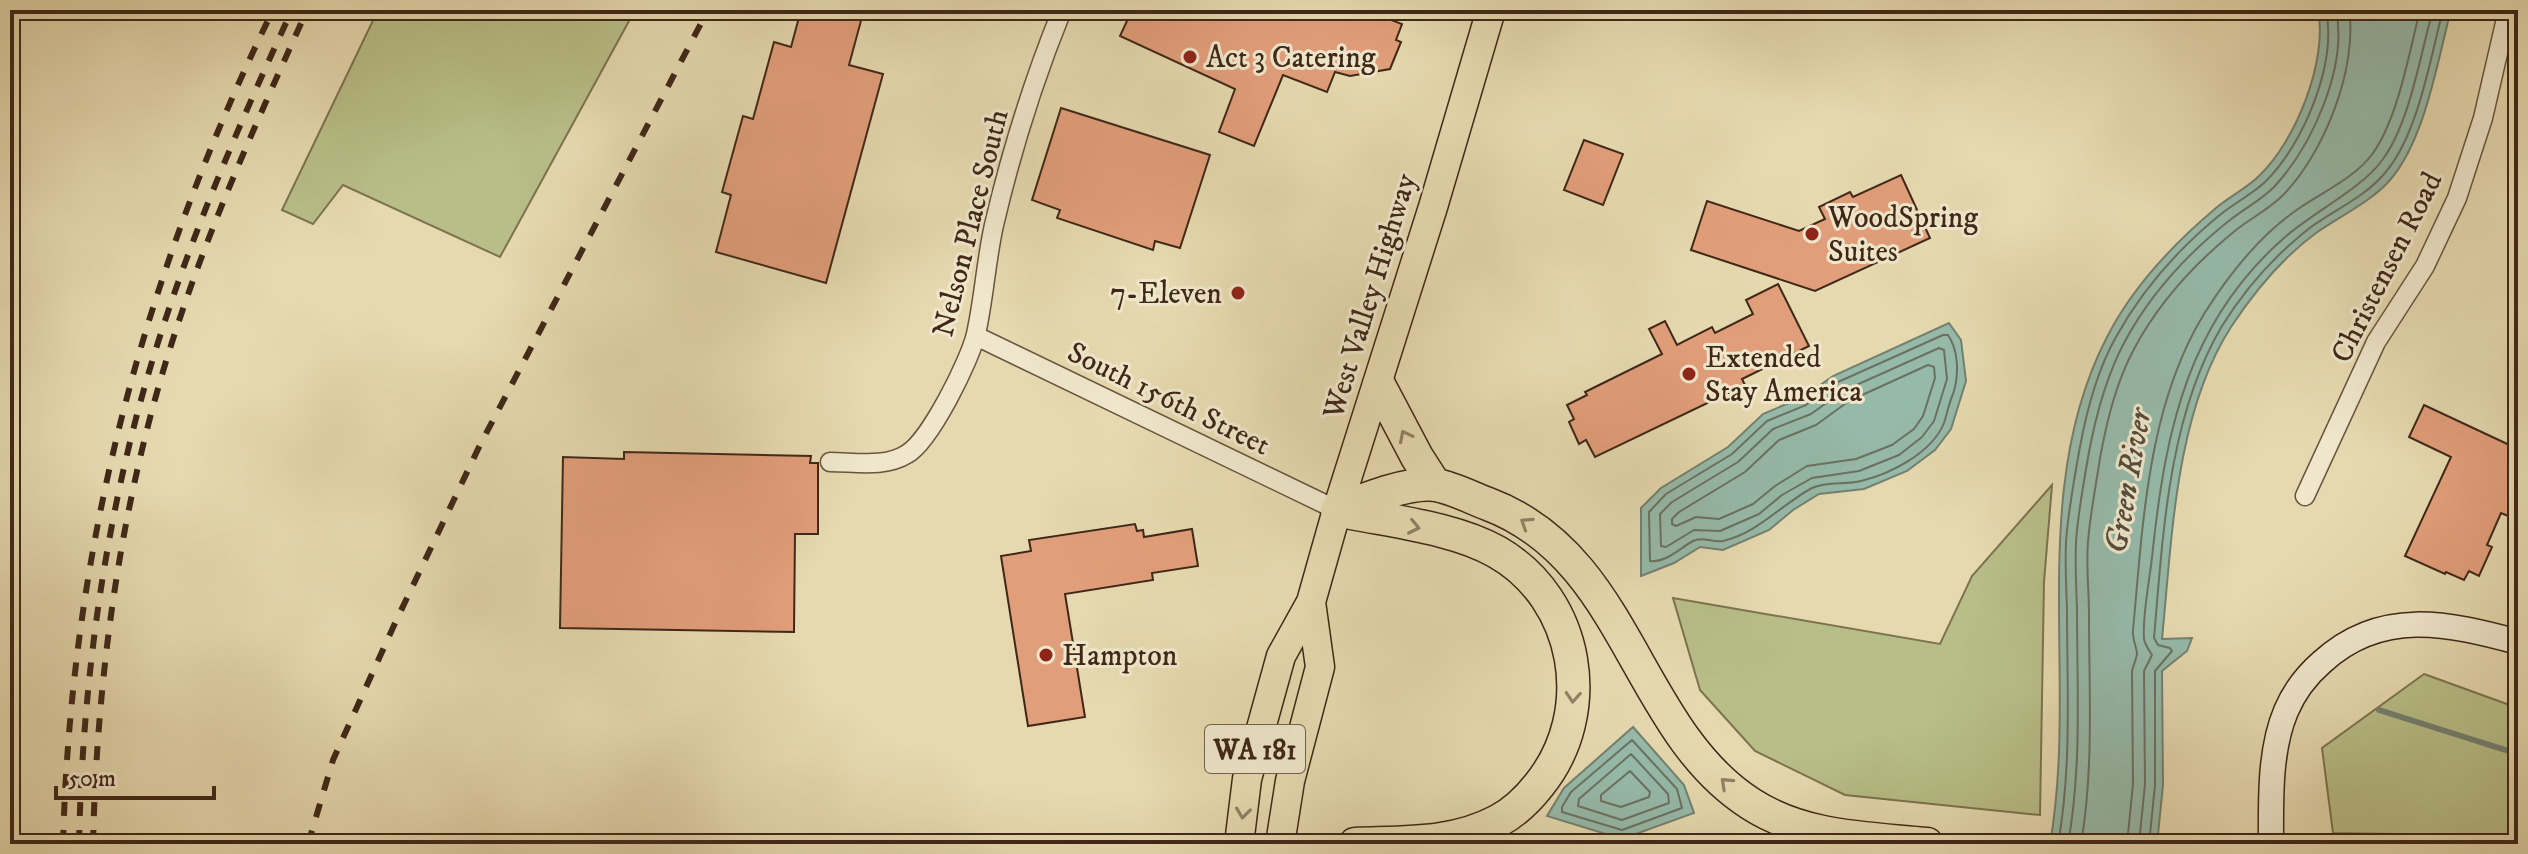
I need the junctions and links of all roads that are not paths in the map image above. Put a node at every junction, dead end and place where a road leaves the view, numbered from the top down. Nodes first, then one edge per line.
1 (1062, 10) edge
2 (1491, 10) edge
3 (2508, 10) edge
4 (976, 336) junction
5 (1379, 385) junction
6 (830, 462) dead end
7 (1435, 485) junction
8 (2305, 496) dead end
9 (1337, 510) junction
10 (1311, 602) junction
11 (2518, 642) edge
12 (2271, 834) edge
13 (1239, 844) edge
14 (1280, 844) edge
15 (1355, 844) edge
16 (1927, 844) edge

1 - 4 street, Nelson Place South
2 - 5 main road, West Valley Highway / WA 181
3 - 8 street, Christensen Road
4 - 6 street, Nelson Place South
4 - 9 street, South 156th Street
7 -> 5 highway
5 - 9 main road, West Valley Highway / WA 181
7 - 9 highway
16 -> 7 highway
9 - 10 main road, West Valley Highway / WA 181
9 -> 15 highway
10 -> 13 main road, West Valley Highway / WA 181
10 - 14 main road, West Valley Highway / WA 181
11 - 12 main road

